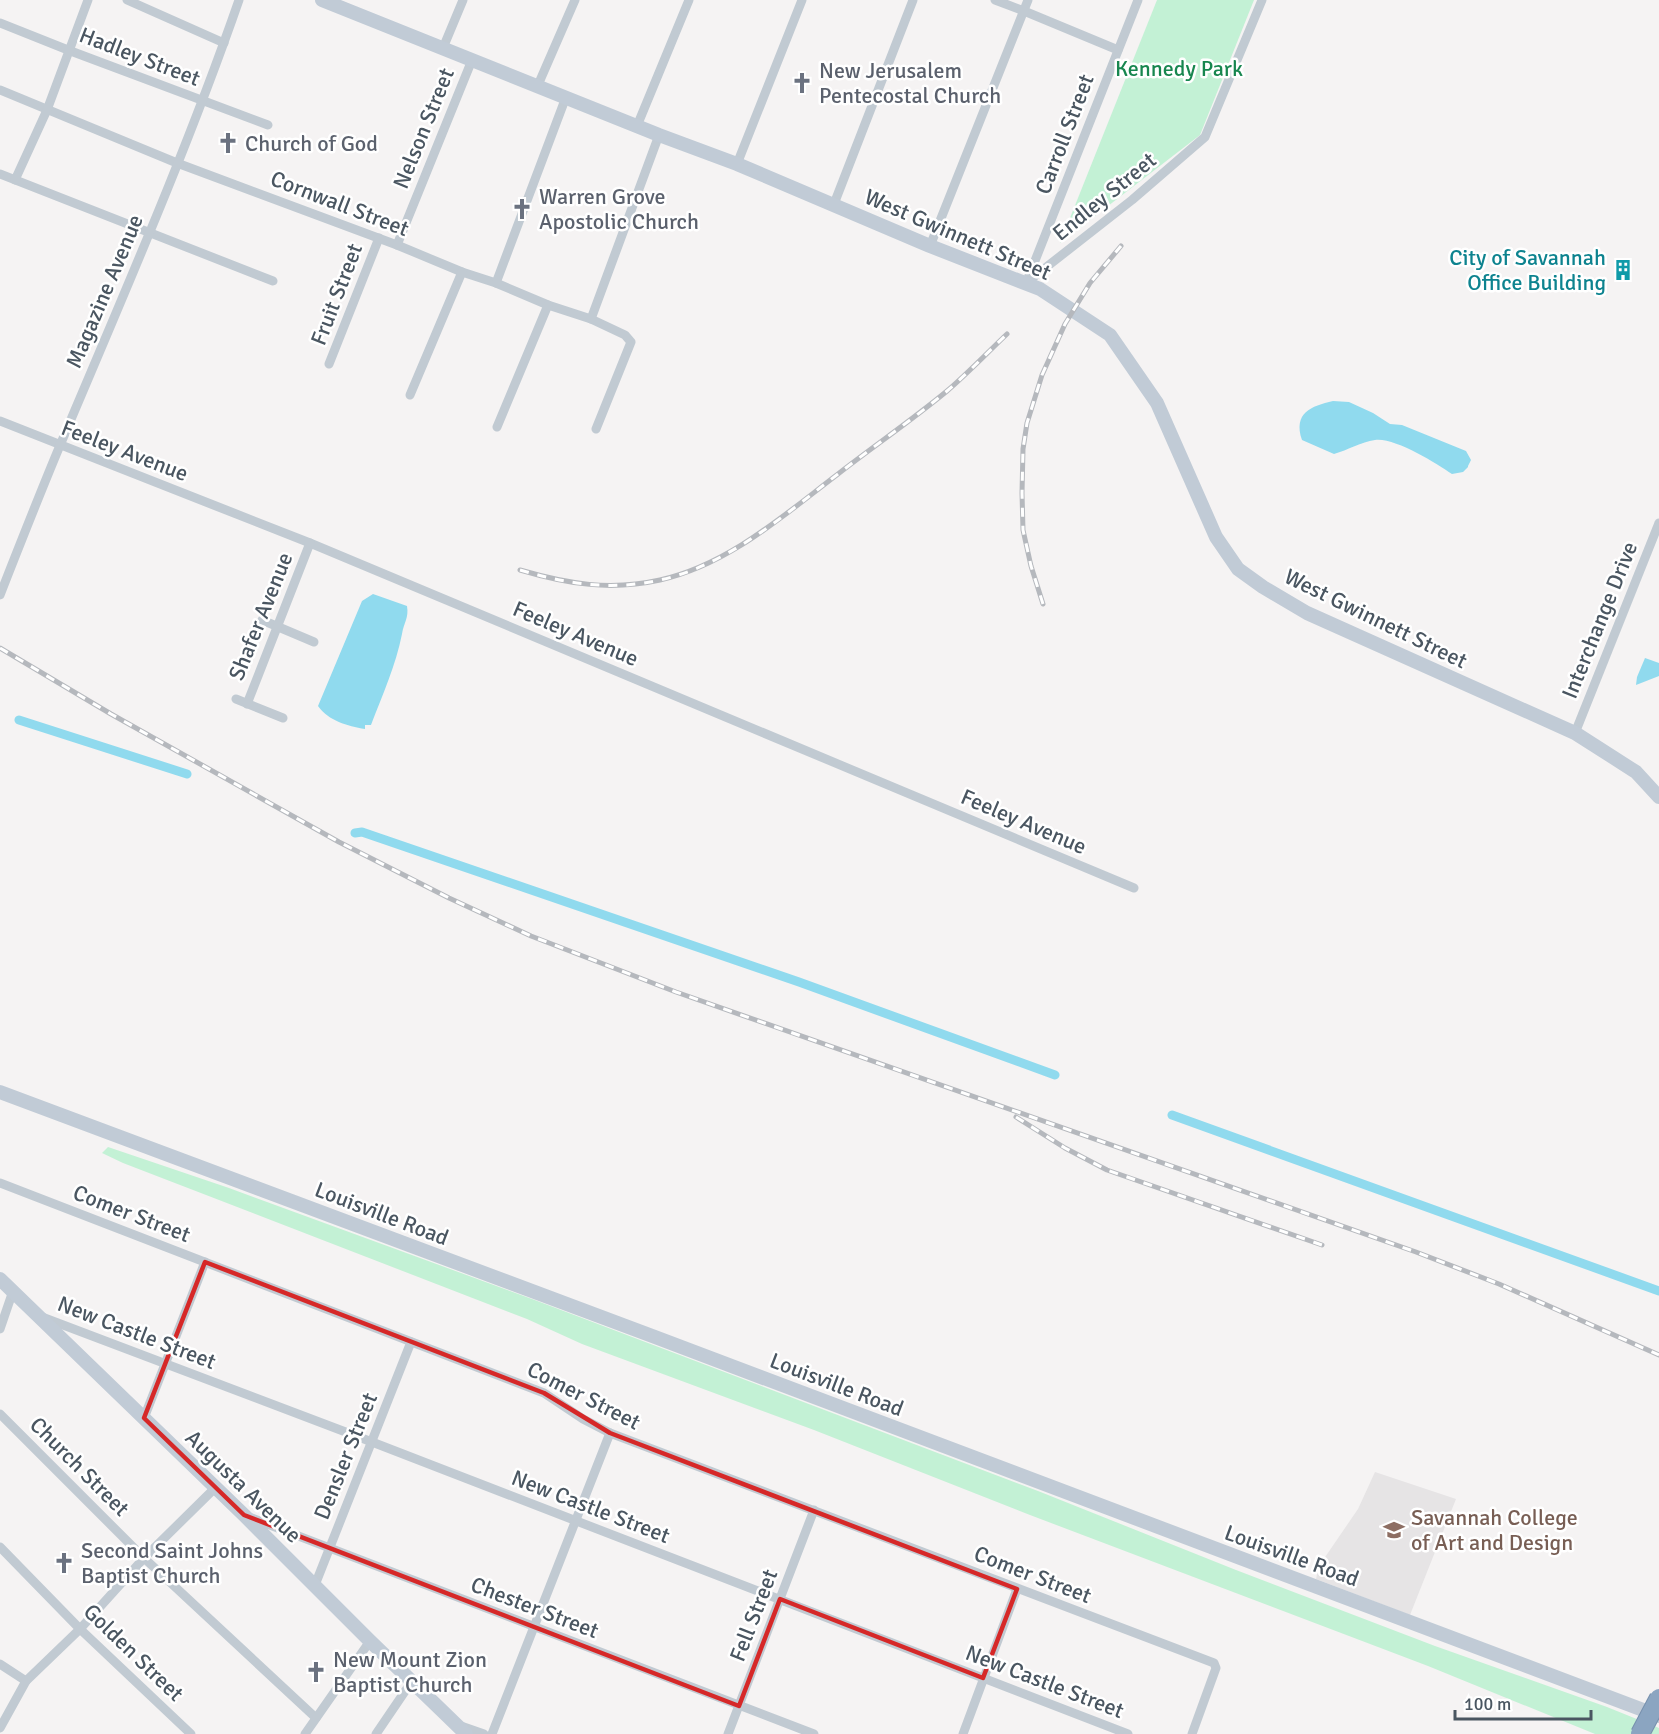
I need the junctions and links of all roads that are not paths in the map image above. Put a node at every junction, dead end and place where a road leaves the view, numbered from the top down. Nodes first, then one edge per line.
1 (88, 0) edge
2 (127, 0) edge
3 (239, 0) edge
4 (322, 0) edge
5 (463, 0) edge
6 (574, 0) edge
7 (689, 0) edge
8 (802, 0) edge
9 (913, 0) edge
10 (994, 0) edge
11 (1028, 0) edge
12 (1138, 0) edge
13 (1262, 0) edge
14 (348, 5) edge
15 (1024, 11) junction
16 (0, 23) edge
17 (224, 43) junction
18 (443, 48) junction
19 (68, 50) junction
20 (1118, 50) junction
21 (472, 60) junction
22 (538, 85) junction
23 (0, 90) edge
24 (566, 97) junction
25 (201, 100) junction
26 (47, 110) junction
27 (267, 125) dead end
28 (638, 126) junction
29 (659, 135) junction
30 (177, 163) junction
31 (736, 165) junction
32 (0, 174) edge
33 (15, 180) junction
34 (834, 204) junction
35 (150, 233) junction
36 (379, 238) junction
37 (397, 245) junction
38 (930, 246) junction
39 (462, 272) junction
40 (273, 281) dead end
41 (496, 283) junction
42 (1026, 283) junction
43 (548, 305) junction
44 (591, 319) junction
45 (329, 364) dead end
46 (410, 395) dead end
47 (0, 421) edge
48 (497, 427) dead end
49 (596, 429) dead end
50 (60, 445) junction
51 (1659, 523) edge
52 (310, 543) junction
53 (0, 595) edge
54 (262, 620) dead end
55 (277, 627) junction
56 (314, 642) dead end
57 (236, 699) dead end
58 (247, 704) junction
59 (283, 718) dead end
60 (1575, 733) junction
61 (1659, 797) edge
62 (1134, 888) dead end
63 (0, 1092) edge
64 (0, 1183) edge
65 (205, 1262) junction
66 (0, 1279) edge
67 (13, 1291) junction
68 (40, 1316) junction
69 (0, 1329) edge
70 (411, 1342) junction
71 (165, 1364) junction
72 (0, 1414) edge
73 (144, 1418) junction
74 (610, 1433) junction
75 (372, 1442) junction
76 (215, 1488) junction
77 (814, 1510) junction
78 (244, 1515) junction
79 (575, 1521) junction
80 (0, 1547) edge
81 (329, 1548) junction
82 (144, 1558) junction
83 (315, 1585) junction
84 (1017, 1589) junction
85 (780, 1599) junction
86 (534, 1627) junction
87 (80, 1629) junction
88 (370, 1641) junction
89 (0, 1664) edge
90 (982, 1678) junction
91 (26, 1681) junction
92 (412, 1681) junction
93 (1659, 1698) edge
94 (739, 1706) junction
95 (1659, 1716) edge
96 (316, 1718) junction
97 (0, 1728) edge
98 (462, 1730) edge
99 (191, 1734) edge
100 (305, 1734) edge
101 (376, 1734) edge
102 (484, 1734) edge
103 (492, 1734) edge
104 (728, 1734) edge
105 (814, 1734) edge
106 (963, 1734) edge
107 (1128, 1734) edge
108 (1192, 1734) edge
109 (1640, 1734) edge

1 - 19 street
2 - 17 street
3 - 17 street, Magazine Avenue
4 - 14 main road, West Gwinnett Street
5 - 18 street
6 - 22 street
7 - 28 street
8 - 31 street
9 - 34 street
10 - 15 street
11 - 15 street
12 - 20 street, Carroll Street
13 - 42 street, Endley Street
14 - 18 main road, West Gwinnett Street
15 - 20 street
15 - 38 street
16 - 19 street, Hadley Street
17 - 25 street, Magazine Avenue
18 - 21 main road, West Gwinnett Street
19 - 25 street, Hadley Street
19 - 26 street
20 - 42 street, Carroll Street
21 - 22 main road, West Gwinnett Street
21 - 37 street, Nelson Street
22 - 24 main road, West Gwinnett Street
23 - 26 street, Cornwall Street
24 - 28 main road, West Gwinnett Street
24 - 41 street
25 - 27 street, Hadley Street
25 - 30 street, Magazine Avenue
26 - 30 street, Cornwall Street
26 - 33 street
28 - 29 main road, West Gwinnett Street
29 - 31 main road, West Gwinnett Street
29 - 44 street
30 - 35 street, Magazine Avenue
30 - 36 street, Cornwall Street
31 - 34 main road, West Gwinnett Street
32 - 33 street
33 - 35 street
34 - 38 main road, West Gwinnett Street
35 - 40 street
35 - 50 street, Magazine Avenue
36 - 37 street, Cornwall Street
36 - 45 street, Fruit Street
37 - 39 street, Cornwall Street
38 - 42 main road, West Gwinnett Street
39 - 41 street, Cornwall Street
39 - 46 street
41 - 43 street, Cornwall Street
42 - 60 main road, West Gwinnett Street
43 - 44 street, Cornwall Street
43 - 48 street
44 - 49 street, Cornwall Street
47 - 50 street, Feeley Avenue
50 - 52 street, Feeley Avenue
50 - 53 street, Magazine Avenue
51 - 60 street, Interchange Drive
52 - 55 street, Shafer Avenue
52 - 62 street, Feeley Avenue
54 - 55 street
55 - 56 street
55 - 58 street, Shafer Avenue
57 - 58 street
58 - 59 street
60 - 61 main road, West Gwinnett Street
63 - 95 main road, Louisville Road
64 - 65 street, Comer Street
65 - 70 street, Comer Street
65 - 71 street
66 - 67 main road, Augusta Avenue
67 - 68 main road, Augusta Avenue
67 - 69 street
68 - 71 street, New Castle Street
68 - 73 main road, Augusta Avenue
70 - 74 street, Comer Street
70 - 75 street, Densler Street
71 - 73 street
71 - 75 street, New Castle Street
72 - 82 street, Church Street
73 - 76 main road, Augusta Avenue
74 - 77 street, Comer Street
74 - 79 street
75 - 79 street, New Castle Street
75 - 81 street, Densler Street
76 - 78 main road, Augusta Avenue
76 - 82 street
77 - 84 street, Comer Street
77 - 85 street, Fell Street
78 - 81 street, Chester Street
78 - 83 main road, Augusta Avenue
79 - 85 street, New Castle Street
79 - 86 street
80 - 87 street, Golden Street
81 - 83 street, Densler Street
81 - 86 street, Chester Street
82 - 87 street
82 - 96 street, Church Street
83 - 88 main road, Augusta Avenue
84 - 90 street
84 - 108 street, Comer Street
85 - 90 street, New Castle Street
85 - 94 street, Fell Street
86 - 94 street, Chester Street
86 - 103 street
87 - 91 street
87 - 99 street, Golden Street
88 - 92 main road, Augusta Avenue
88 - 96 street
89 - 91 street
90 - 106 street
90 - 107 street, New Castle Street
91 - 97 street
92 - 98 main road, Augusta Avenue
92 - 101 street
93 - 109 highway, bridge
94 - 104 street, Fell Street
94 - 105 street, Chester Street
96 - 100 street
98 - 102 street, Augusta Avenue

